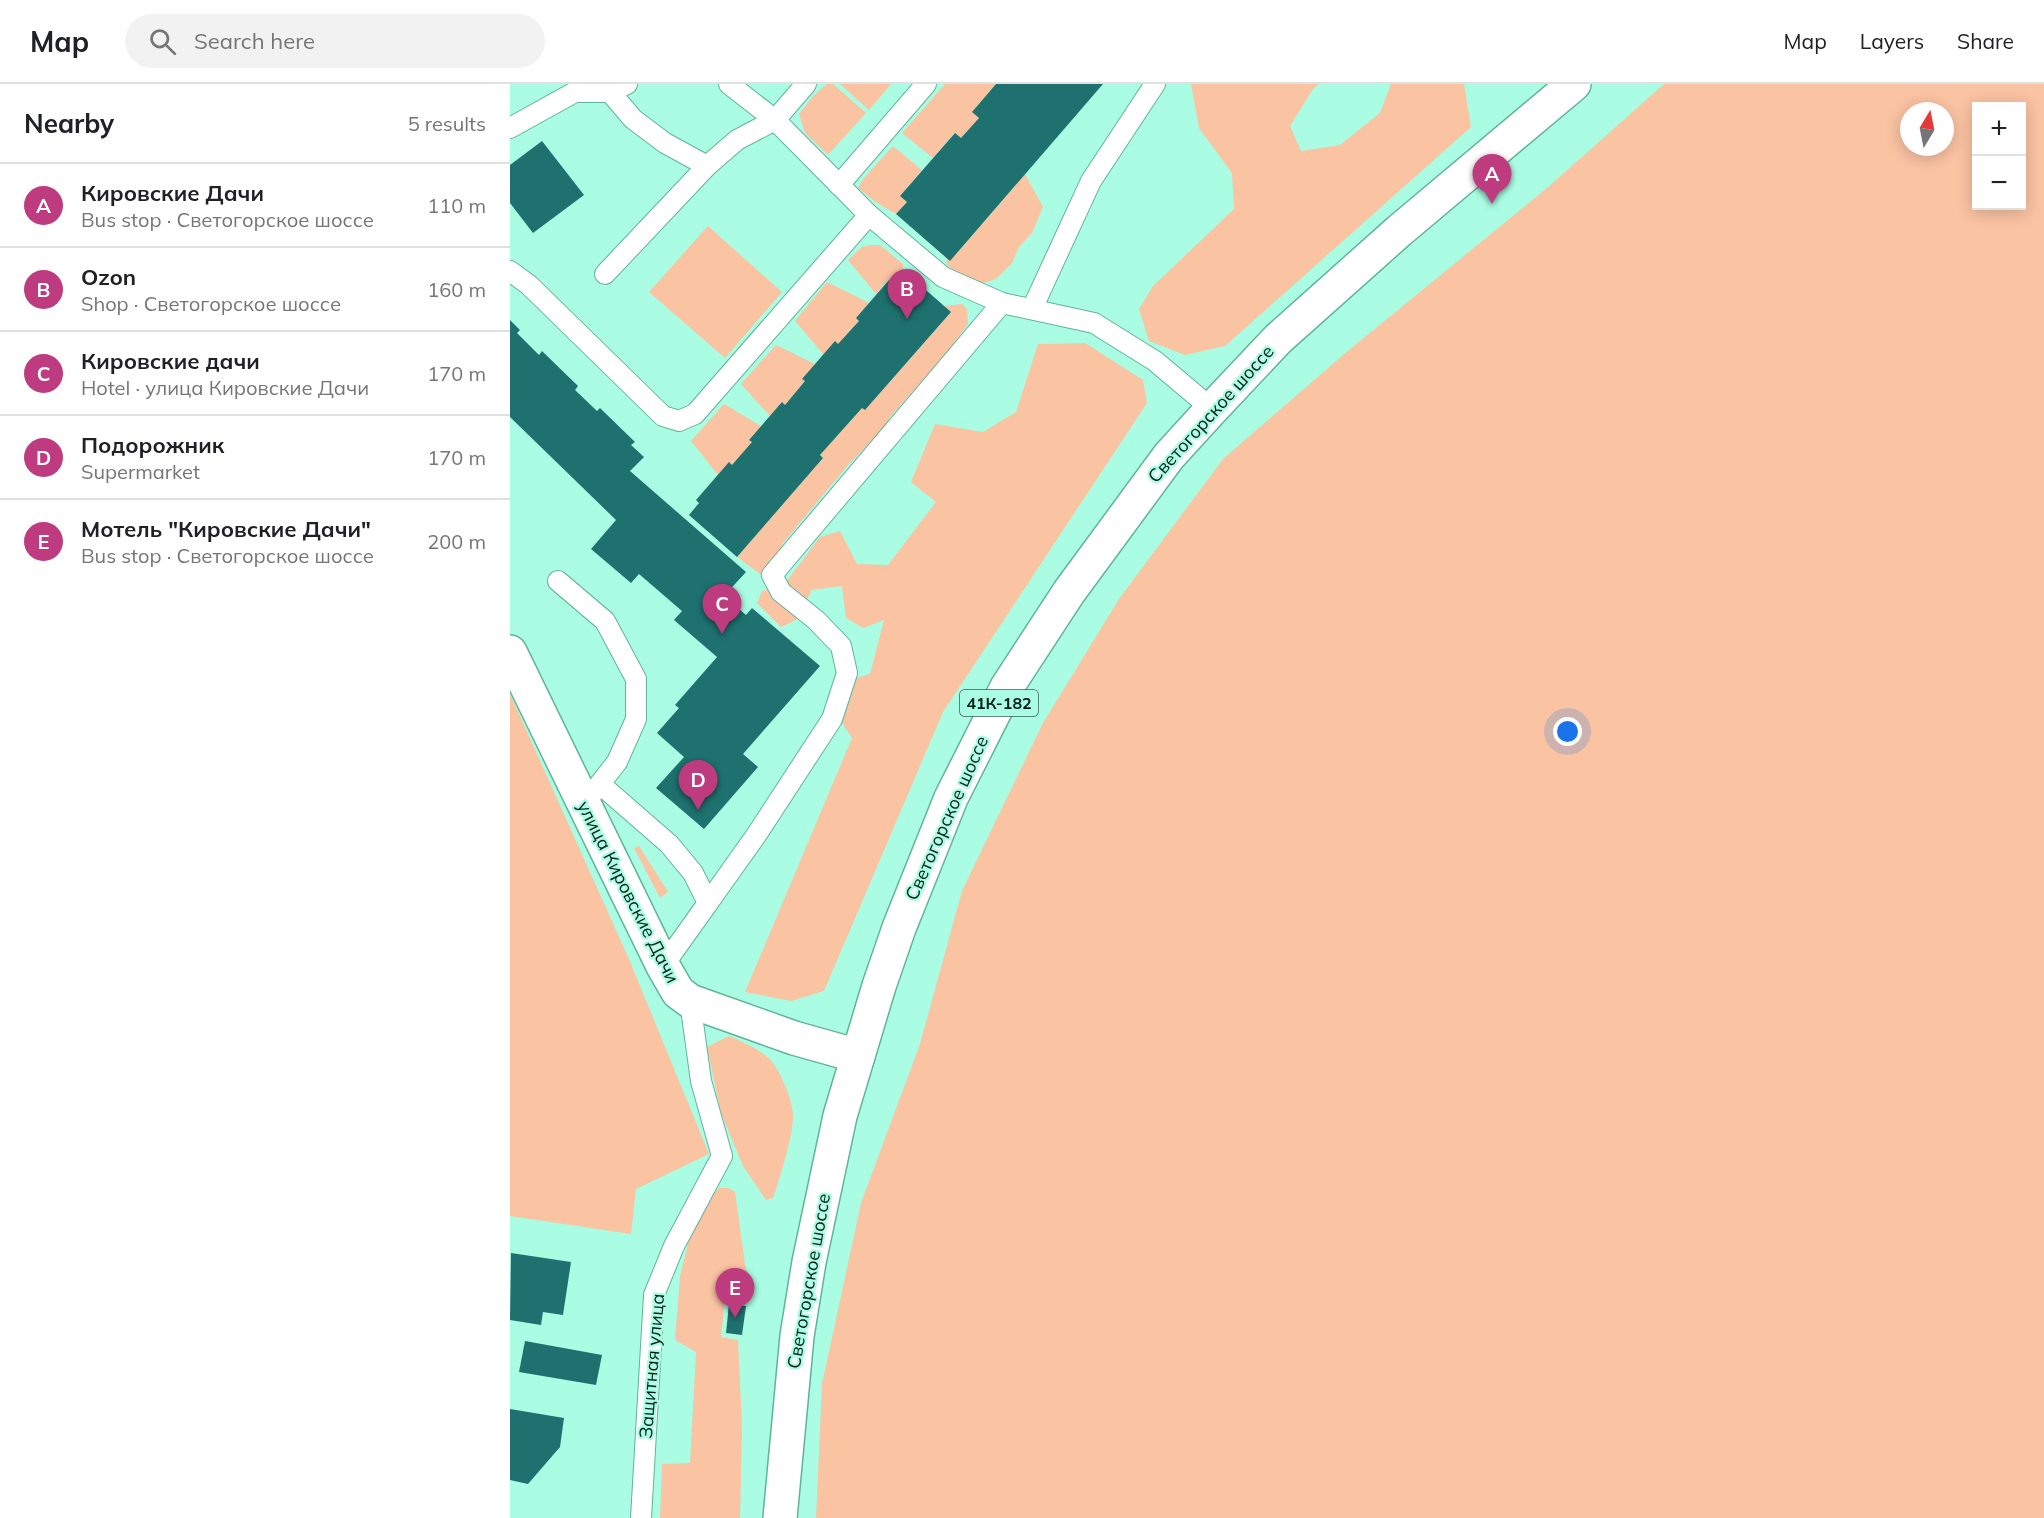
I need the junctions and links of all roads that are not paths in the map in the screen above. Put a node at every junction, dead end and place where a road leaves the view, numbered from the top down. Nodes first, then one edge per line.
1 (729, 84) edge
2 (806, 84) edge
3 (926, 84) edge
4 (1155, 84) edge
5 (1574, 84) edge
6 (572, 88) edge
7 (619, 88) edge
8 (775, 120) junction
9 (510, 128) edge
10 (707, 166) junction
11 (839, 185) junction
12 (869, 215) junction
13 (510, 271) edge
14 (605, 274) dead end
15 (1002, 303) junction
16 (1032, 309) junction
17 (1212, 410) junction
18 (558, 581) dead end
19 (510, 652) edge
20 (592, 794) junction
21 (708, 903) junction
22 (663, 966) junction
23 (690, 1001) junction
24 (858, 1056) junction
25 (641, 1518) edge
26 (780, 1518) edge

1 - 8 lane
2 - 8 lane
3 - 11 lane
4 - 16 lane
5 - 17 main road, Светогорское шоссе / 41К-182
6 - 7 lane
6 - 9 lane
7 - 10 lane
8 - 10 lane
8 - 11 lane
10 - 14 lane
11 - 12 lane
12 - 13 lane
12 - 15 lane
15 - 16 lane
15 - 21 lane
16 - 17 lane
17 - 24 main road, Светогорское шоссе / 41К-182
18 - 20 lane
19 - 20 main road, улица Кировские Дачи
20 - 21 lane
20 - 22 main road, улица Кировские Дачи
21 - 22 lane
22 - 23 main road, улица Кировские Дачи
23 - 24 main road, улица Кировские Дачи
23 - 25 lane, Защитная улица
24 - 26 main road, Светогорское шоссе / 41К-182

